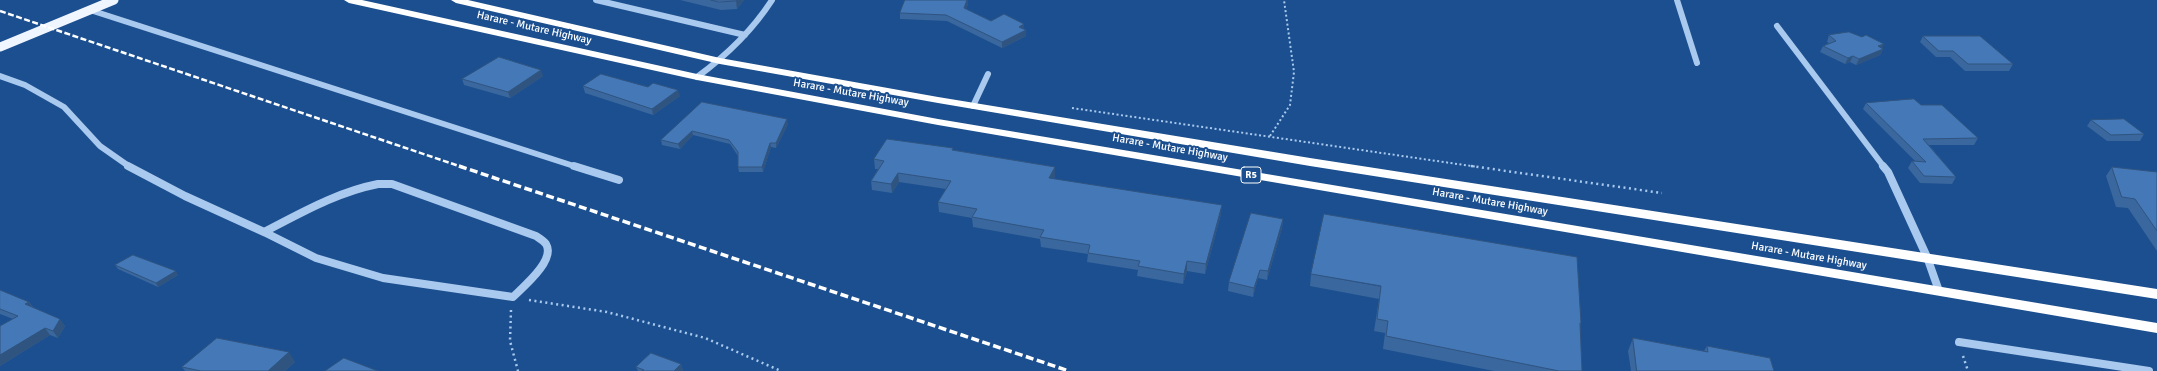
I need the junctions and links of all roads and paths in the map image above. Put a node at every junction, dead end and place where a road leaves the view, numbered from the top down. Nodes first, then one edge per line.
1 (114, 0) edge
2 (349, 0) edge
3 (456, 0) edge
4 (596, 0) edge
5 (772, 0) edge
6 (1284, 0) edge
7 (1677, 0) edge
8 (90, 10) junction
9 (1777, 26) dead end
10 (745, 34) junction
11 (0, 47) edge
12 (720, 62) junction
13 (1697, 63) dead end
14 (988, 74) dead end
15 (0, 76) edge
16 (697, 77) junction
17 (973, 106) junction
18 (1072, 108) dead end
19 (1270, 136) junction
20 (619, 180) dead end
21 (1662, 193) dead end
22 (264, 232) junction
23 (1927, 257) junction
24 (1939, 291) junction
25 (2157, 294) edge
26 (513, 297) junction
27 (2157, 328) edge
28 (1959, 342) dead end
29 (518, 371) edge
30 (781, 371) edge
31 (2149, 371) edge

1 - 8 main road
2 - 16 highway, Harare - Mutare Highway / R5
3 - 12 highway, Harare - Mutare Highway / R5
4 - 10 street
5 - 10 street
6 - 19 path
7 - 13 street
8 - 11 main road
8 - 20 street
9 - 23 street
10 - 12 street
12 - 16 street
12 - 17 highway, Harare - Mutare Highway / R5
14 - 17 street
15 - 22 street
16 - 24 highway, Harare - Mutare Highway / R5
17 - 23 highway, Harare - Mutare Highway / R5
18 - 19 path
19 - 21 path
22 - 26 street
22 - 26 street
23 - 24 street
23 - 25 highway, Harare - Mutare Highway / R5
24 - 27 highway, Harare - Mutare Highway / R5
26 - 29 path
26 - 30 path
28 - 31 street

